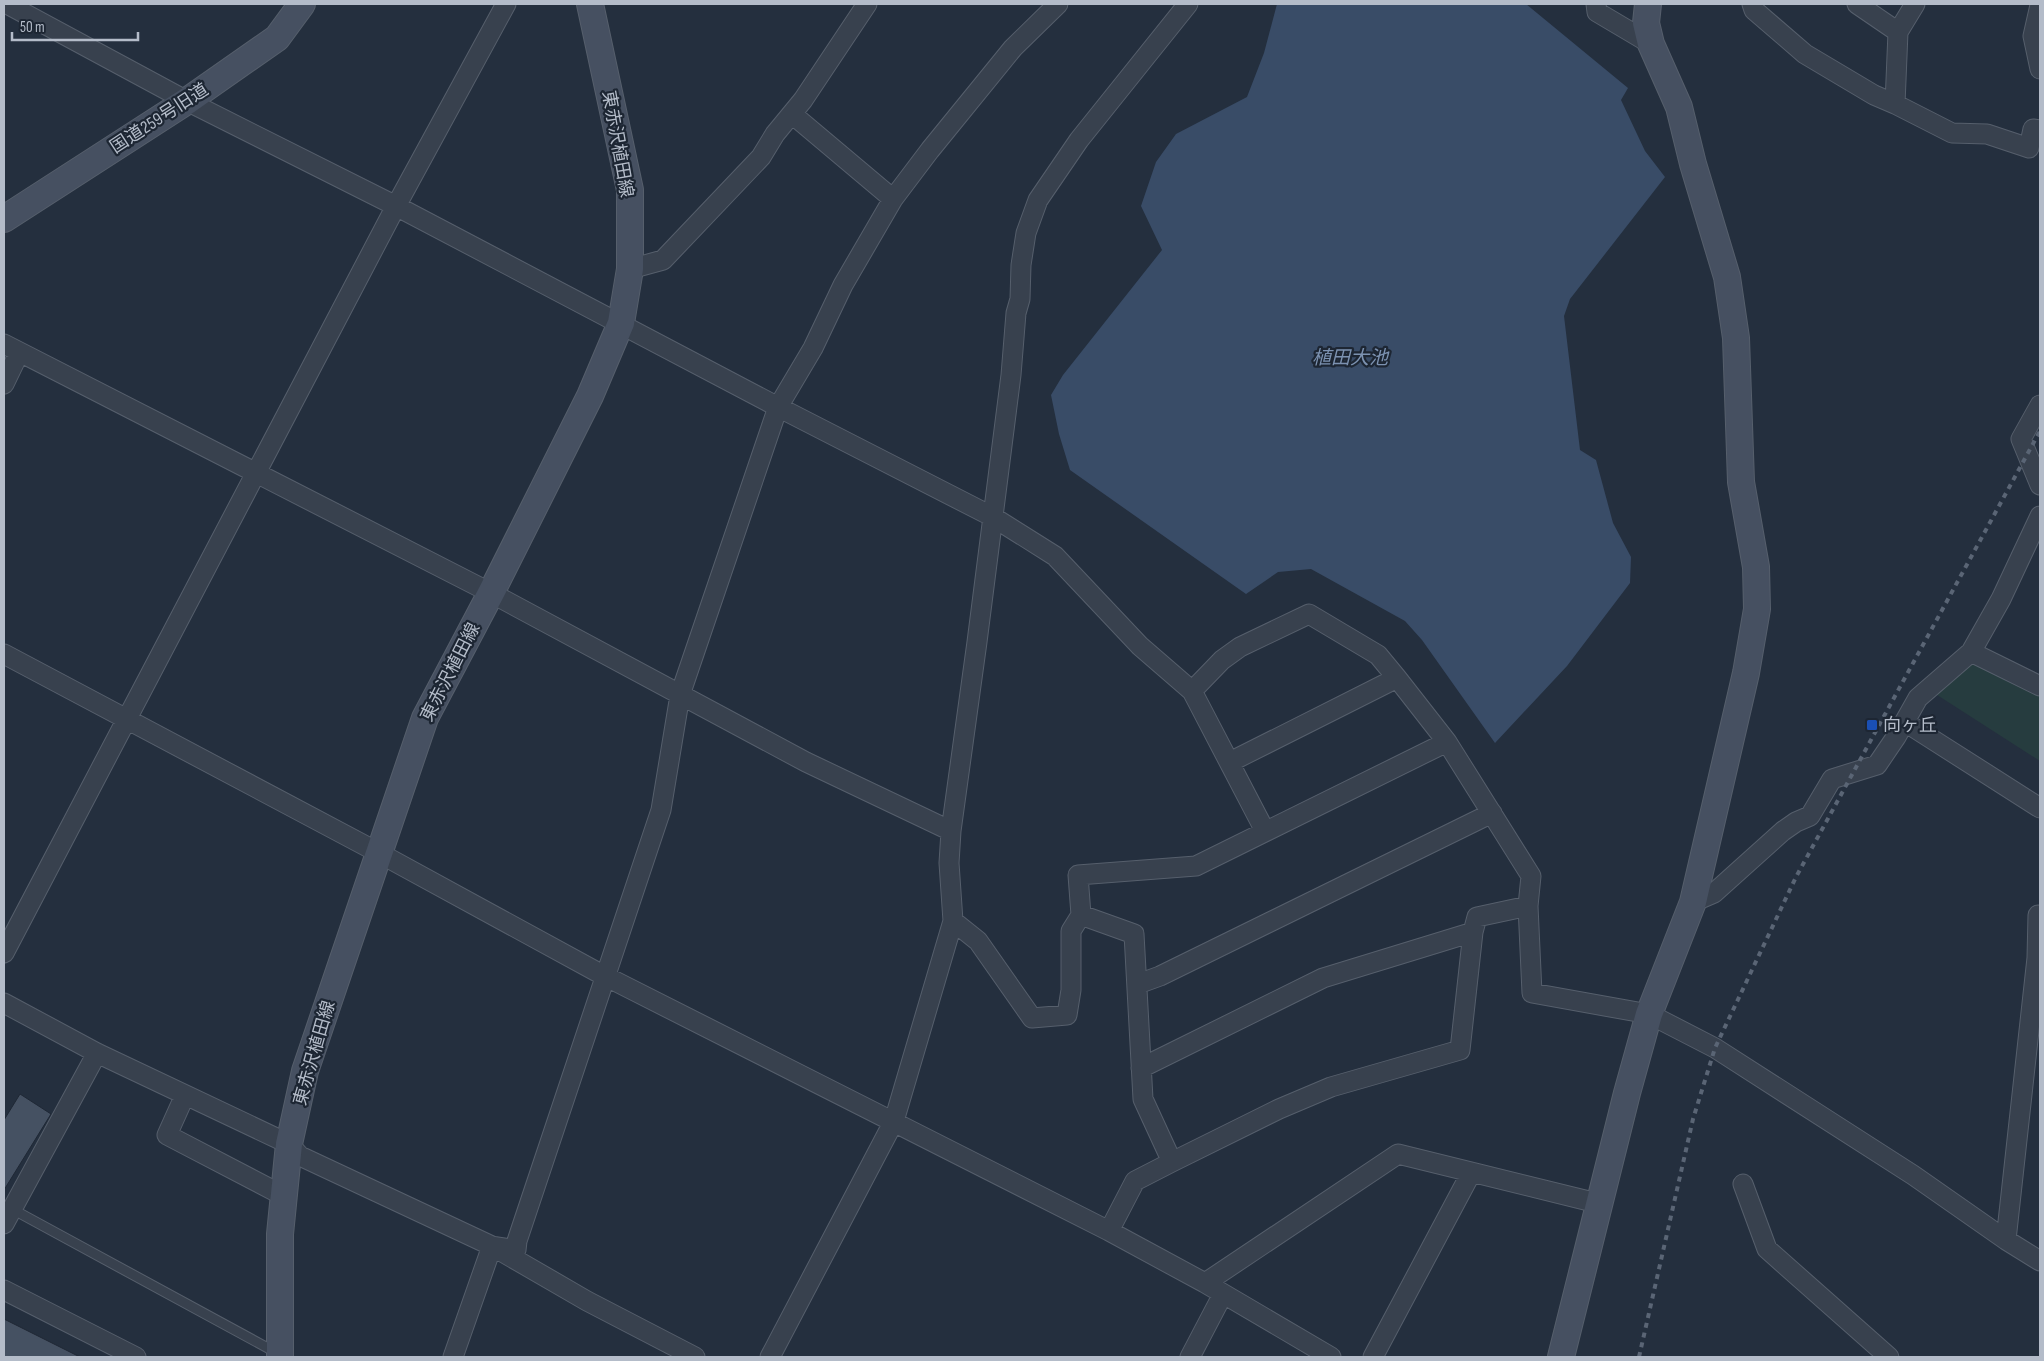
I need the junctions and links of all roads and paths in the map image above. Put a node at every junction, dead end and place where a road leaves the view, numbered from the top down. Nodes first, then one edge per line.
1 (8, 4) edge
2 (302, 4) edge
3 (506, 4) edge
4 (590, 4) edge
5 (868, 4) edge
6 (1058, 4) edge
7 (1188, 4) edge
8 (1596, 4) edge
9 (1648, 4) edge
10 (1752, 4) edge
11 (1857, 4) edge
12 (1915, 4) edge
13 (2040, 5) edge
14 (1898, 32) junction
15 (1651, 44) junction
16 (2040, 70) edge
17 (187, 101) junction
18 (1895, 104) junction
19 (792, 114) junction
20 (2040, 130) edge
21 (894, 198) junction
22 (396, 206) junction
23 (4, 219) edge
24 (630, 269) junction
25 (621, 323) junction
26 (11, 349) edge
27 (4, 384) edge
28 (2040, 406) edge
29 (778, 407) junction
30 (257, 474) junction
31 (2040, 485) edge
32 (2040, 516) edge
33 (993, 518) junction
34 (491, 593) junction
35 (1971, 652) junction
36 (4, 654) edge
37 (1397, 678) junction
38 (2040, 686) edge
39 (1192, 691) junction
40 (680, 695) junction
41 (127, 720) junction
42 (1905, 722) junction
43 (1447, 742) junction
44 (1230, 762) junction
45 (2040, 808) edge
46 (1492, 813) junction
47 (951, 831) junction
48 (1265, 831) junction
49 (379, 852) junction
50 (1692, 902) junction
51 (1528, 906) junction
52 (1081, 915) junction
53 (2038, 915) dead end
54 (953, 922) junction
55 (1473, 932) junction
56 (4, 952) edge
57 (2039, 958) edge
58 (605, 976) junction
59 (1138, 984) junction
60 (4, 1003) edge
61 (1648, 1014) junction
62 (2034, 1043) edge
63 (97, 1053) junction
64 (1141, 1068) junction
65 (185, 1095) junction
66 (894, 1121) junction
67 (289, 1144) junction
68 (1172, 1162) junction
69 (1471, 1174) junction
70 (1743, 1184) dead end
71 (284, 1196) junction
72 (1601, 1204) junction
73 (8, 1216) edge
74 (1110, 1231) junction
75 (2006, 1240) junction
76 (492, 1246) junction
77 (2040, 1261) edge
78 (1205, 1283) junction
79 (4, 1290) edge
80 (1223, 1294) junction
81 (280, 1356) edge
82 (136, 1357) edge
83 (453, 1357) edge
84 (695, 1357) edge
85 (770, 1357) edge
86 (1190, 1357) edge
87 (1331, 1357) edge
88 (1373, 1357) edge
89 (1561, 1357) edge
90 (1889, 1357) edge

1 - 17 street
2 - 17 street, 国道259号旧道
3 - 22 street
4 - 24 street, 東赤沢植田線
5 - 19 street
6 - 21 street
7 - 33 street
8 - 15 street
9 - 15 street
10 - 18 street
11 - 14 street
12 - 14 street
13 - 16 street
14 - 18 street
15 - 50 street
17 - 22 street
17 - 23 street, 国道259号旧道
18 - 20 street
19 - 21 street
19 - 24 street
21 - 29 street
22 - 25 street
22 - 30 street
24 - 25 street, 東赤沢植田線
25 - 29 street
25 - 34 street, 東赤沢植田線
26 - 27 street
26 - 30 street
28 - 31 street
29 - 33 street
29 - 40 street
30 - 34 street
30 - 41 street
32 - 35 street
33 - 39 street
33 - 47 street
34 - 40 street
34 - 49 street, 東赤沢植田線
35 - 38 street
35 - 42 street
36 - 41 street
37 - 39 street
37 - 43 street
37 - 44 street
39 - 44 street
40 - 47 street
40 - 58 street
41 - 49 street
41 - 56 street
42 - 45 street
42 - 50 street
43 - 46 street
43 - 48 street
44 - 48 street
46 - 51 street
46 - 59 street
47 - 54 street
48 - 52 street
49 - 58 street
49 - 67 street, 東赤沢植田線
50 - 61 street
51 - 55 street
51 - 61 street
52 - 54 street
52 - 59 street
53 - 57 street
54 - 66 street
55 - 64 street
55 - 68 street
57 - 62 street
58 - 66 street
58 - 76 street
59 - 64 street
60 - 63 street
61 - 72 street
61 - 75 street
62 - 75 street
63 - 65 street
63 - 73 street
64 - 68 street
65 - 67 street
65 - 71 street
66 - 74 street
66 - 85 street
67 - 71 street, 東赤沢植田線
67 - 76 street
68 - 74 street
69 - 72 street
69 - 78 street
69 - 88 street
70 - 90 street
71 - 81 street, 東赤沢植田線
72 - 89 street
73 - 81 lane
74 - 78 street
75 - 77 street
76 - 83 street
76 - 84 street
78 - 80 street
79 - 82 street
80 - 86 street
80 - 87 street

